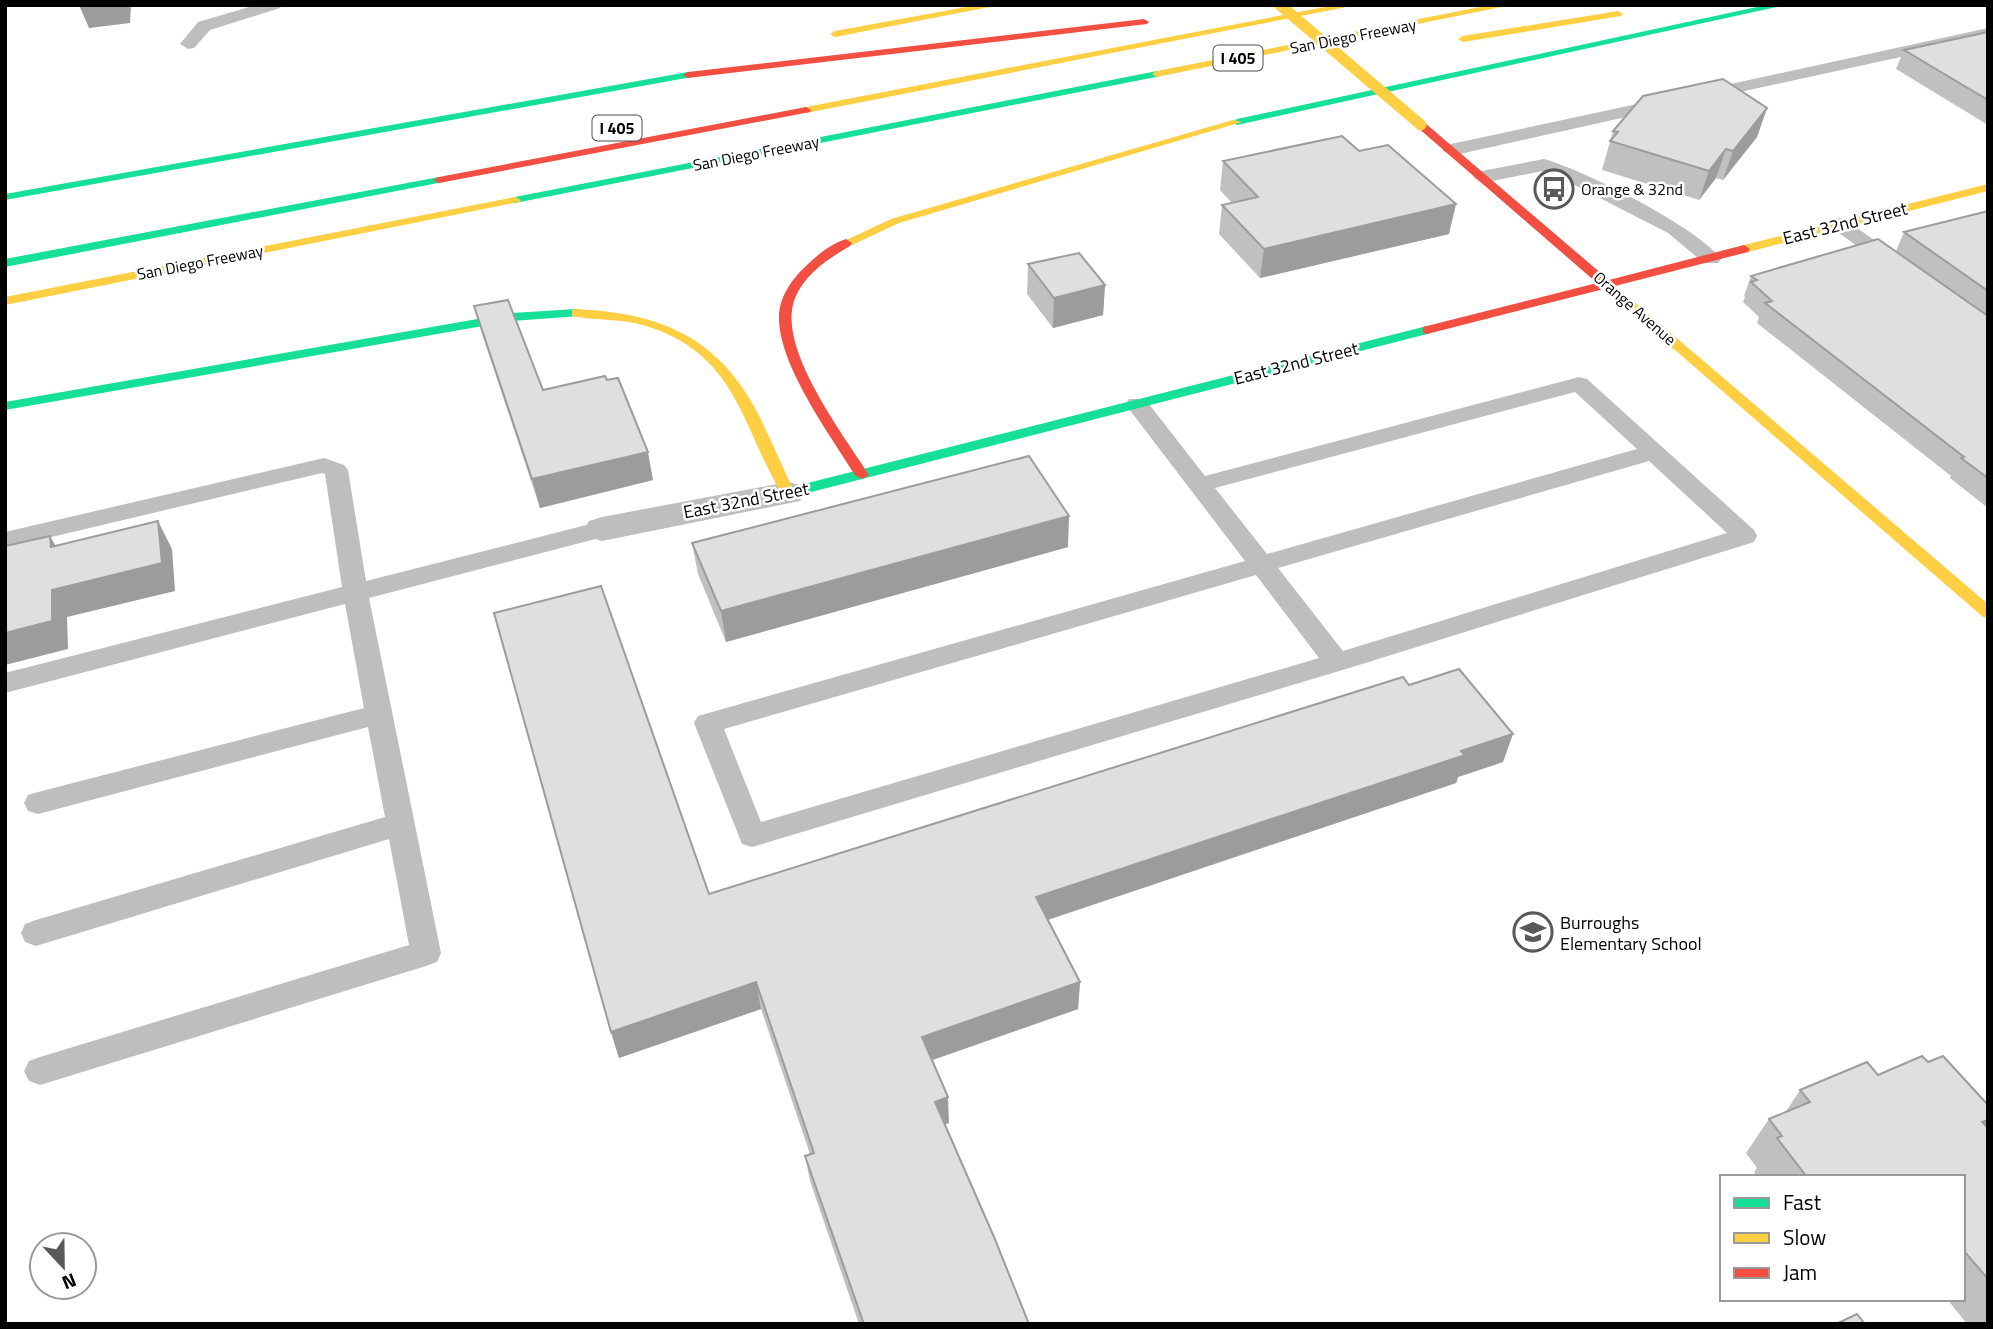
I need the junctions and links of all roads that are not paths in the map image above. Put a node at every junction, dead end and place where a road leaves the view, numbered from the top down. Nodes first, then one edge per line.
1 (274, 5) edge
2 (996, 5) edge
3 (1266, 5) edge
4 (1280, 5) edge
5 (1352, 5) edge
6 (1506, 5) edge
7 (1781, 5) edge
8 (1631, 12) dead end
9 (1371, 13) dead end
10 (1161, 20) dead end
11 (1988, 33) edge
12 (820, 37) dead end
13 (1446, 42) dead end
14 (188, 44) dead end
15 (1009, 54) dead end
16 (1365, 55) dead end
17 (712, 56) dead end
18 (1324, 61) dead end
19 (1270, 68) dead end
20 (970, 111) junction
21 (436, 118) junction
22 (1451, 150) junction
23 (1482, 177) junction
24 (1988, 187) edge
25 (5, 197) edge
26 (1839, 224) junction
27 (1711, 259) junction
28 (5, 263) edge
29 (5, 278) edge
30 (1914, 278) edge
31 (1609, 286) junction
32 (5, 301) edge
33 (1138, 404) junction
34 (5, 407) edge
35 (1654, 452) junction
36 (862, 475) junction
37 (1202, 484) junction
38 (788, 493) junction
39 (601, 528) joint
40 (5, 540) edge
41 (1264, 565) junction
42 (355, 591) junction
43 (1988, 613) edge
44 (1337, 662) junction
45 (5, 683) edge
46 (379, 714) junction
47 (38, 803) dead end
48 (401, 824) junction
49 (36, 933) dead end
50 (40, 1071) dead end

1 - 14 lane
2 - 12 main road
3 - 15 main road
4 - 22 main road, Orange Avenue, bridge
5 - 28 main road
6 - 20 main road, San Diego Freeway / I 405
7 - 36 main road
8 - 13 main road
9 - 29 main road
10 - 21 main road
11 - 22 lane
16 - 18 main road
17 - 21 main road
19 - 20 main road
20 - 32 main road, San Diego Freeway / I 405
21 - 25 main road
22 - 23 main road, Orange Avenue
23 - 27 lane
23 - 31 main road, Orange Avenue
24 - 26 main road, East 32nd Street
26 - 27 main road, East 32nd Street
26 - 30 lane
27 - 31 main road, East 32nd Street
31 - 33 main road, East 32nd Street
31 - 43 main road, Orange Avenue
33 - 36 main road, East 32nd Street
33 - 37 lane
34 - 38 main road
35 - 37 lane
35 - 41 lane
35 - 44 lane
36 - 38 main road, East 32nd Street
37 - 41 lane
38 - 39 street, East 32nd Street
39 - 42 lane
40 - 42 lane
41 - 44 lane
41 - 44 lane
42 - 45 lane
42 - 46 lane
46 - 47 lane
46 - 48 lane
48 - 49 lane
48 - 50 lane

